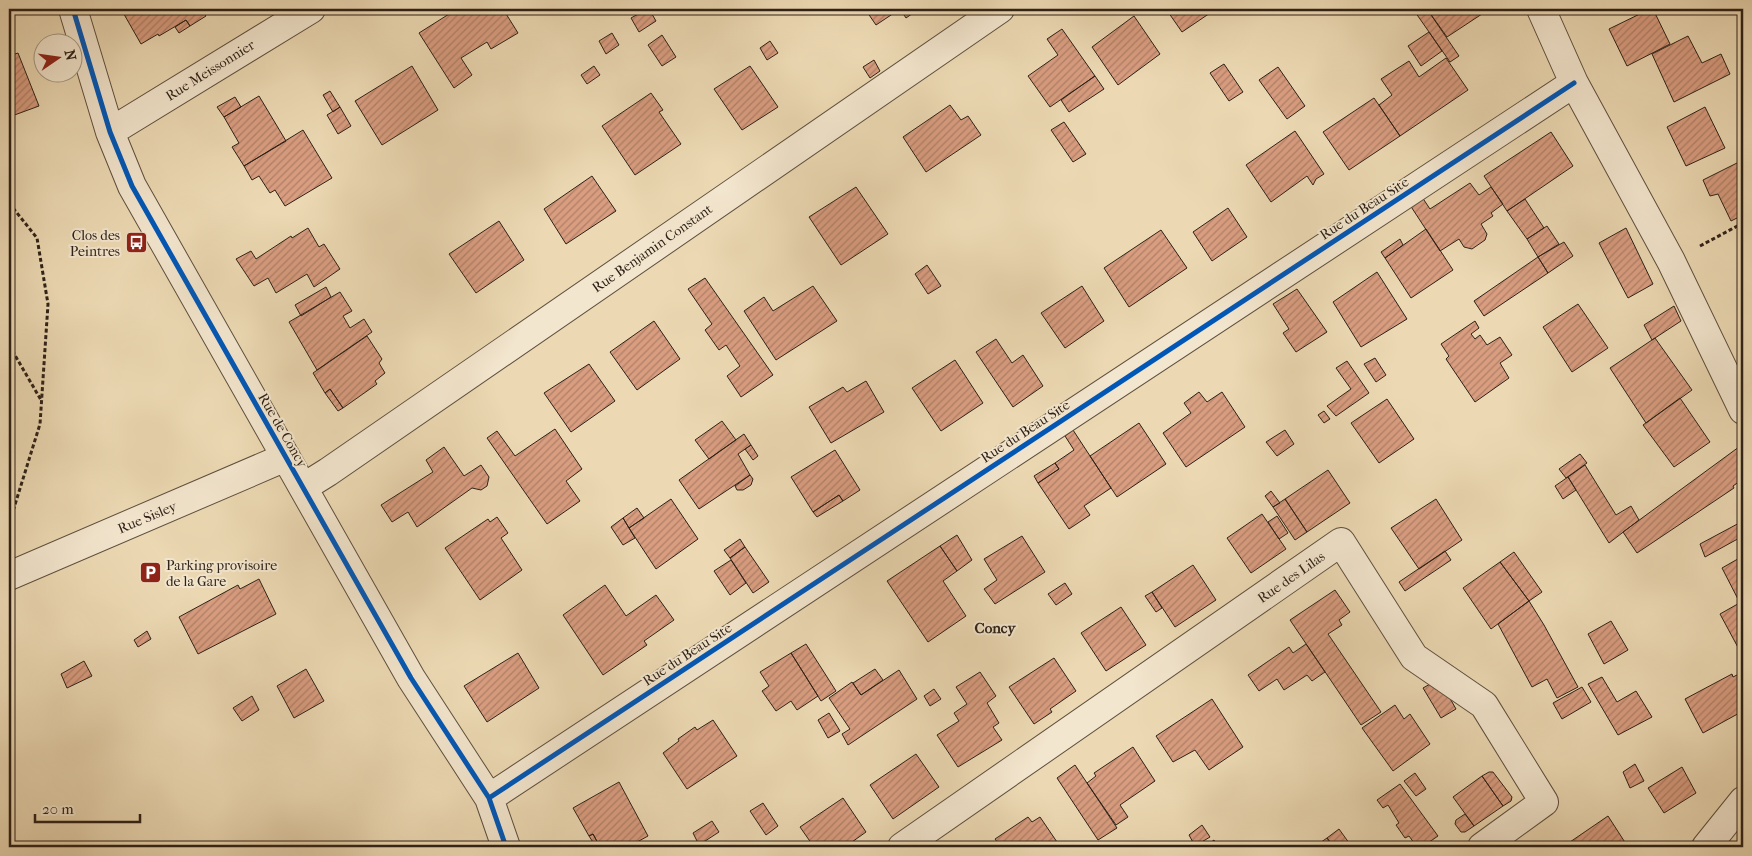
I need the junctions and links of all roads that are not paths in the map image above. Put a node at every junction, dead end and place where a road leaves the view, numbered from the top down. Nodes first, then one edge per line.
1 (73, 9) edge
2 (311, 9) edge
3 (1000, 9) edge
4 (1541, 9) edge
5 (1574, 83) junction
6 (110, 132) junction
7 (1743, 410) edge
8 (286, 457) junction
9 (304, 487) junction
10 (9, 576) edge
11 (489, 798) junction
12 (1743, 801) edge
13 (506, 847) edge
14 (902, 847) edge
15 (1482, 847) edge
16 (1706, 847) edge

1 - 6 street, Rue de Concy
2 - 6 street, Rue Meissonnier
3 - 9 street, Rue Benjamin Constant
4 - 5 street
5 - 7 street
5 - 11 street, Rue du Beau Site
6 - 8 street, Rue de Concy
8 - 9 street, Rue de Concy
8 - 10 street, Rue Sisley
9 - 11 street, Rue de Concy
11 - 13 street, Rue de Concy
12 - 16 street
14 - 15 street, Rue des Lilas

